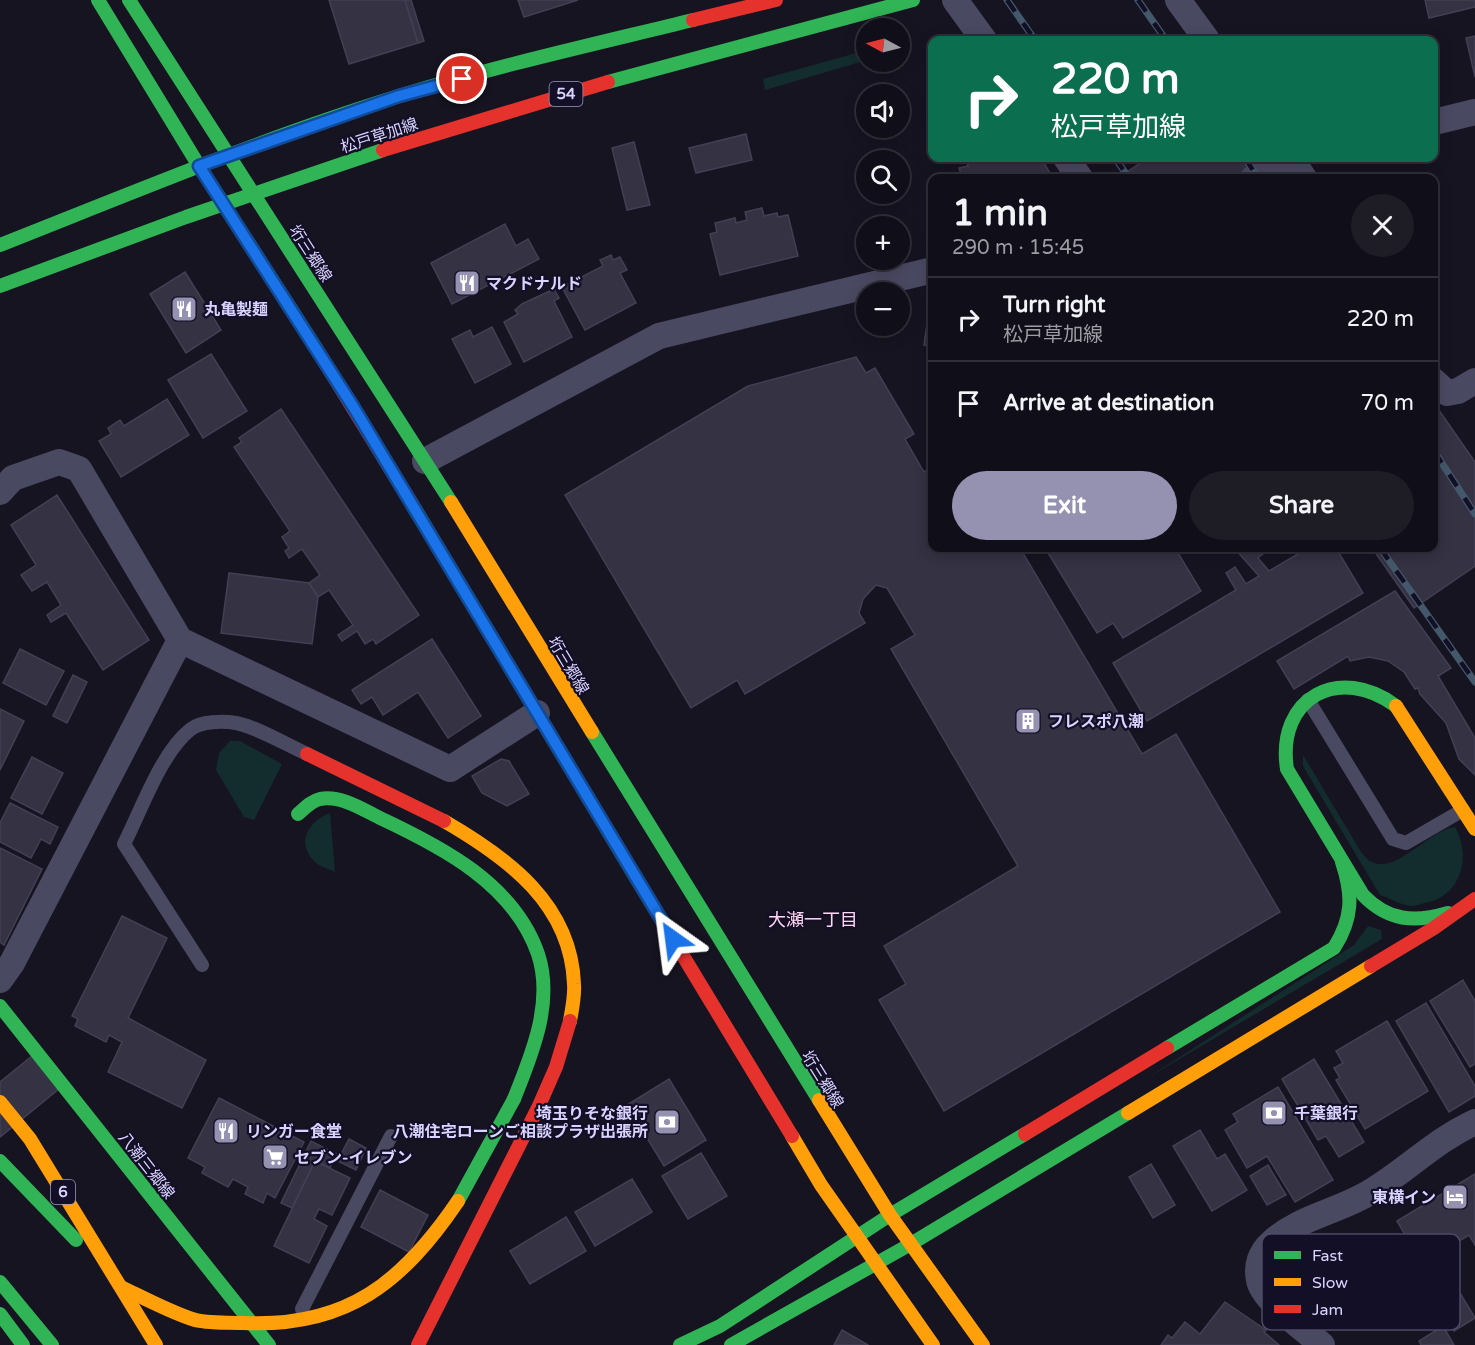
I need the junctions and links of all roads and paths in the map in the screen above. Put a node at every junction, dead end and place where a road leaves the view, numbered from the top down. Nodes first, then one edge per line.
1 (98, 0) edge
2 (129, 0) edge
3 (776, 0) edge
4 (914, 0) edge
5 (955, 0) edge
6 (1178, 0) edge
7 (739, 4) edge
8 (981, 36) edge
9 (1204, 36) edge
10 (1475, 112) edge
11 (1438, 121) edge
12 (228, 155) junction
13 (1282, 162) edge
14 (199, 166) junction
15 (1260, 174) edge
16 (252, 193) junction
17 (223, 203) junction
18 (0, 245) edge
19 (928, 271) edge
20 (0, 286) edge
21 (1475, 381) edge
22 (1438, 385) edge
23 (425, 461) junction
24 (0, 492) edge
25 (180, 640) junction
26 (1308, 700) junction
27 (537, 714) junction
28 (308, 754) joint
29 (1463, 810) junction
30 (298, 814) dead end
31 (1475, 829) edge
32 (1342, 862) junction
33 (1470, 904) edge
34 (202, 966) dead end
35 (0, 980) edge
36 (0, 1006) edge
37 (0, 1102) edge
38 (1475, 1122) edge
39 (391, 1136) dead end
40 (0, 1161) edge
41 (890, 1215) junction
42 (1285, 1234) edge
43 (855, 1237) junction
44 (909, 1245) junction
45 (1262, 1255) edge
46 (874, 1264) junction
47 (0, 1282) edge
48 (407, 1283) dead end
49 (121, 1287) junction
50 (1262, 1288) edge
51 (302, 1309) dead end
52 (0, 1314) edge
53 (1306, 1330) edge
54 (284, 1338) dead end
55 (23, 1345) edge
56 (52, 1345) edge
57 (156, 1345) edge
58 (269, 1345) edge
59 (418, 1345) edge
60 (680, 1345) edge
61 (731, 1345) edge
62 (933, 1345) edge
63 (983, 1345) edge
64 (1322, 1345) edge

1 - 14 main road
2 - 12 main road, 垳三郷線
3 - 7 main road, 松戸草加線
4 - 16 main road, 松戸草加線 / 54
5 - 8 street
6 - 9 street
7 - 12 main road, 松戸草加線
10 - 11 street
12 - 14 main road, 松戸草加線
12 - 16 main road, 垳三郷線
13 - 15 street
14 - 17 main road
14 - 18 main road, 松戸草加線
16 - 17 main road, 松戸草加線 / 54
16 - 23 main road, 垳三郷線
17 - 20 main road, 松戸草加線 / 54
17 - 27 main road
19 - 23 street
21 - 22 street
23 - 41 main road, 垳三郷線
24 - 25 street
25 - 27 street
25 - 35 street
26 - 29 main road
26 - 29 lane
26 - 32 main road
27 - 43 main road
28 - 34 lane
28 - 59 main road
29 - 31 main road
30 - 48 main road, bridge
32 - 33 main road
32 - 41 main road
33 - 44 main road
36 - 58 main road, 八潮三郷線
37 - 49 main road, 6
38 - 42 street
39 - 51 lane
40 - 49 main road, 6
41 - 43 main road
41 - 44 main road, 垳三郷線
43 - 46 main road
43 - 60 main road
44 - 46 main road
44 - 63 main road, 垳三郷線
45 - 50 street
46 - 61 main road
46 - 62 main road
47 - 56 main road
49 - 54 main road, bridge
49 - 57 main road, 6
52 - 55 main road
53 - 64 street

